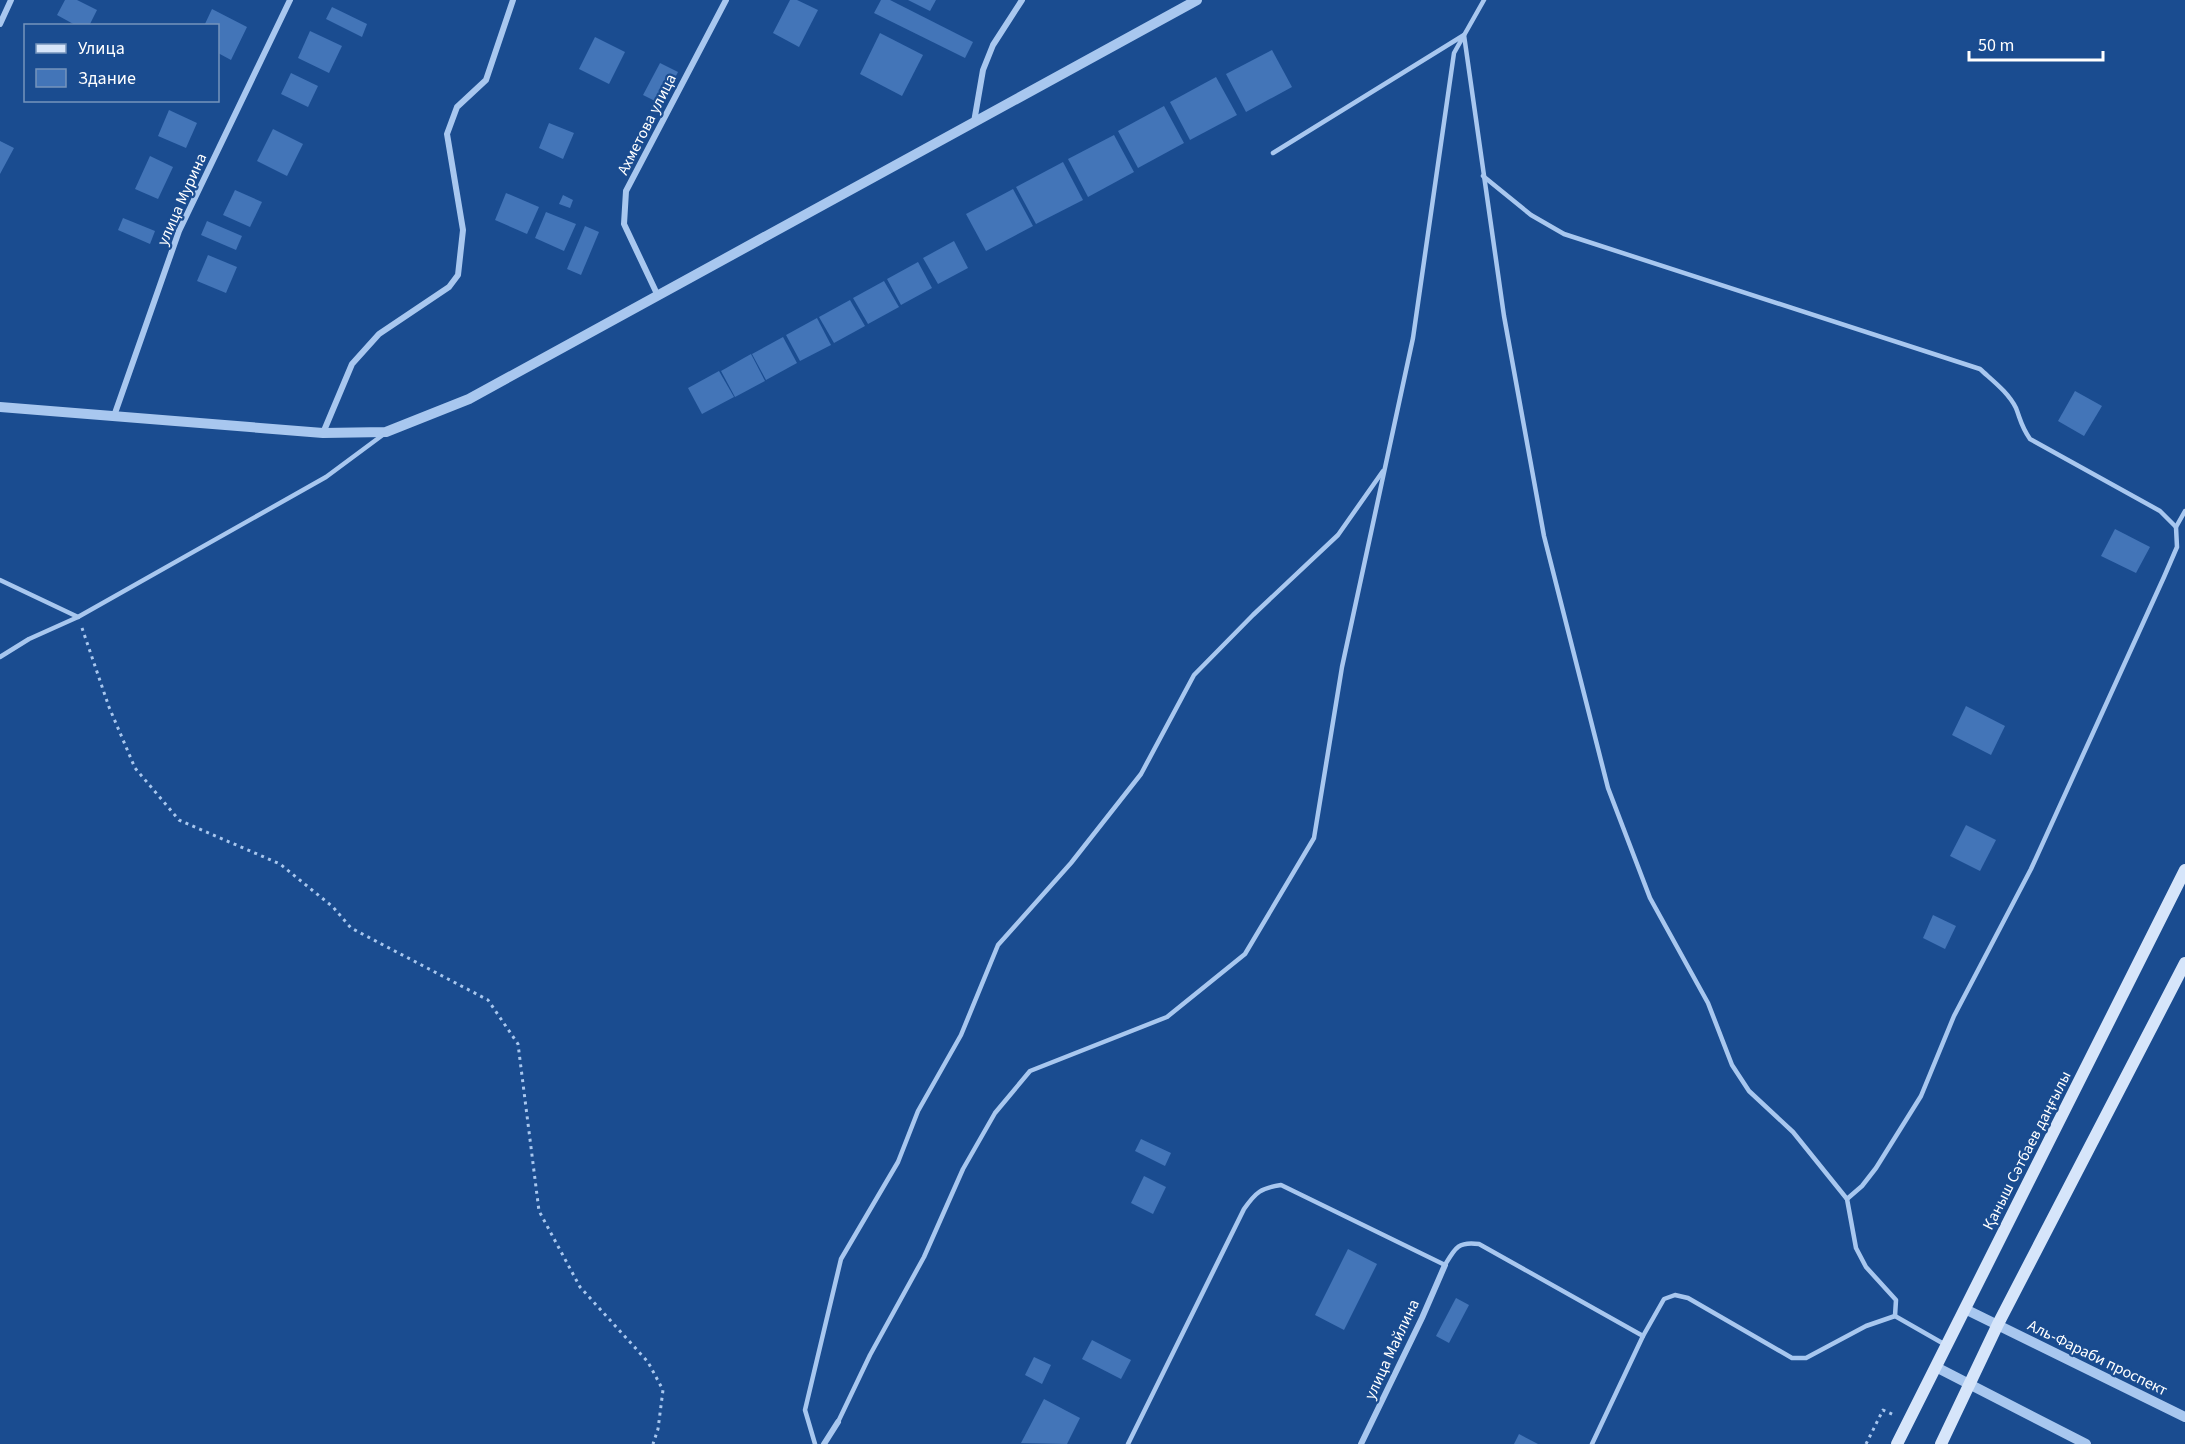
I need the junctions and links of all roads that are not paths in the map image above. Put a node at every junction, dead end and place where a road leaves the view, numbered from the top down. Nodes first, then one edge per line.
1 (11, 0) edge
2 (290, 0) edge
3 (513, 0) edge
4 (726, 0) edge
5 (1022, 0) edge
6 (1197, 0) edge
7 (1484, 0) edge
8 (0, 24) edge
9 (1464, 35) junction
10 (974, 123) junction
11 (1273, 153) dead end
12 (1483, 176) junction
13 (659, 296) junction
14 (0, 407) edge
15 (114, 416) junction
16 (386, 432) junction
17 (323, 433) junction
18 (1385, 468) junction
19 (2185, 511) edge
20 (2176, 527) junction
21 (0, 580) edge
22 (78, 617) junction
23 (0, 657) edge
24 (2185, 870) edge
25 (2185, 963) edge
26 (1846, 1199) junction
27 (1445, 1264) junction
28 (1965, 1309) junction
29 (1895, 1316) junction
30 (1998, 1324) junction
31 (1643, 1336) junction
32 (1947, 1346) junction
33 (1936, 1367) junction
34 (1970, 1384) junction
35 (2185, 1416) edge
36 (838, 1422) joint
37 (815, 1444) edge
38 (824, 1444) edge
39 (1128, 1444) edge
40 (1361, 1444) edge
41 (1592, 1444) edge
42 (1897, 1444) edge
43 (1941, 1444) edge
44 (2086, 1444) edge

1 - 8 street
2 - 15 street, улица Мурина
3 - 17 street
4 - 13 street, Ахметова улица
5 - 10 street
6 - 10 street
7 - 9 lane
9 - 11 lane
9 - 12 lane
9 - 18 lane
10 - 13 street
12 - 20 lane
12 - 26 lane
13 - 16 street
14 - 15 street
15 - 17 street
16 - 17 street
16 - 22 lane
18 - 36 lane
18 - 37 lane
19 - 20 lane
20 - 26 lane
21 - 22 lane
22 - 23 lane
24 - 28 main road, Қаныш Сәтбаев даңғылы
25 - 30 main road
26 - 29 lane
27 - 31 lane
27 - 39 lane
27 - 40 street, улица Майлина
28 - 30 street, Аль-Фараби проспект
28 - 32 main road, Қаныш Сәтбаев даңғылы
29 - 31 lane
29 - 32 lane
30 - 34 main road
30 - 35 street, Аль-Фараби проспект
31 - 41 lane
32 - 33 main road, Қаныш Сәтбаев даңғылы
33 - 34 street
33 - 42 main road, Қаныш Сәтбаев даңғылы
34 - 43 main road
34 - 44 street
36 - 38 street

